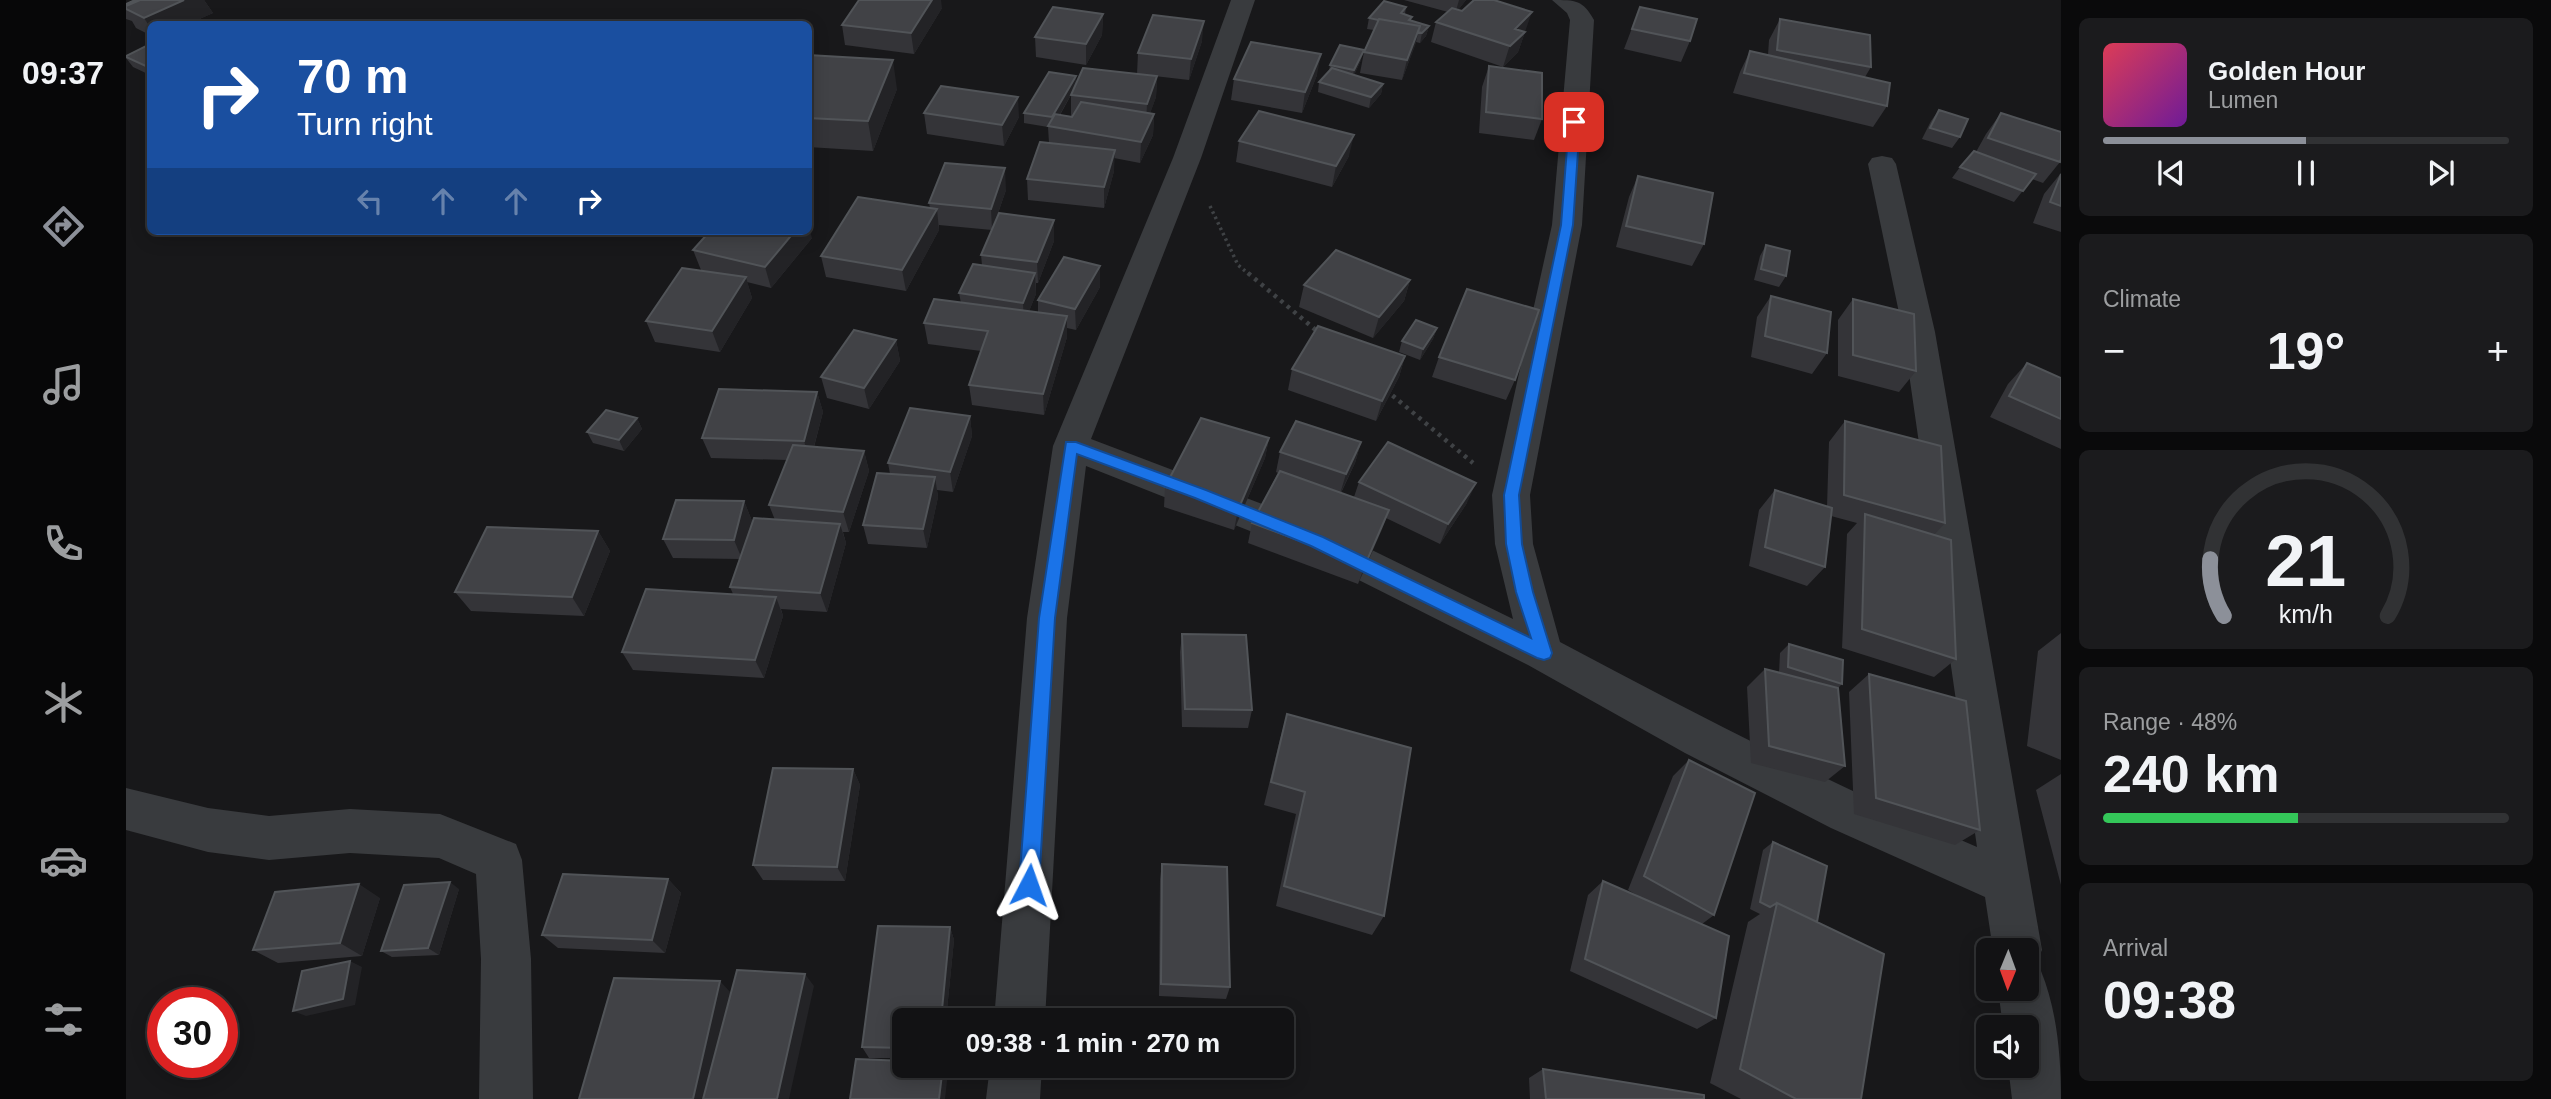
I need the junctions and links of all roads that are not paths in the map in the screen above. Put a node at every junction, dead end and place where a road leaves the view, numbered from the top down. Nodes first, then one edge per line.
1 (1243, 0) edge
2 (1564, 0) edge
3 (1882, 164) dead end
4 (1071, 446) junction
5 (1544, 653) junction
6 (126, 809) edge
7 (2007, 883) junction
8 (2015, 938) edge
9 (2025, 1001) edge
10 (1020, 1008) edge
11 (1015, 1078) edge
12 (506, 1099) edge
13 (1013, 1099) edge
14 (2039, 1099) edge

1 - 4 street
2 - 5 street
3 - 7 street
4 - 5 street
4 - 10 street
5 - 7 street
6 - 12 street
7 - 8 street
9 - 14 street
11 - 13 street

